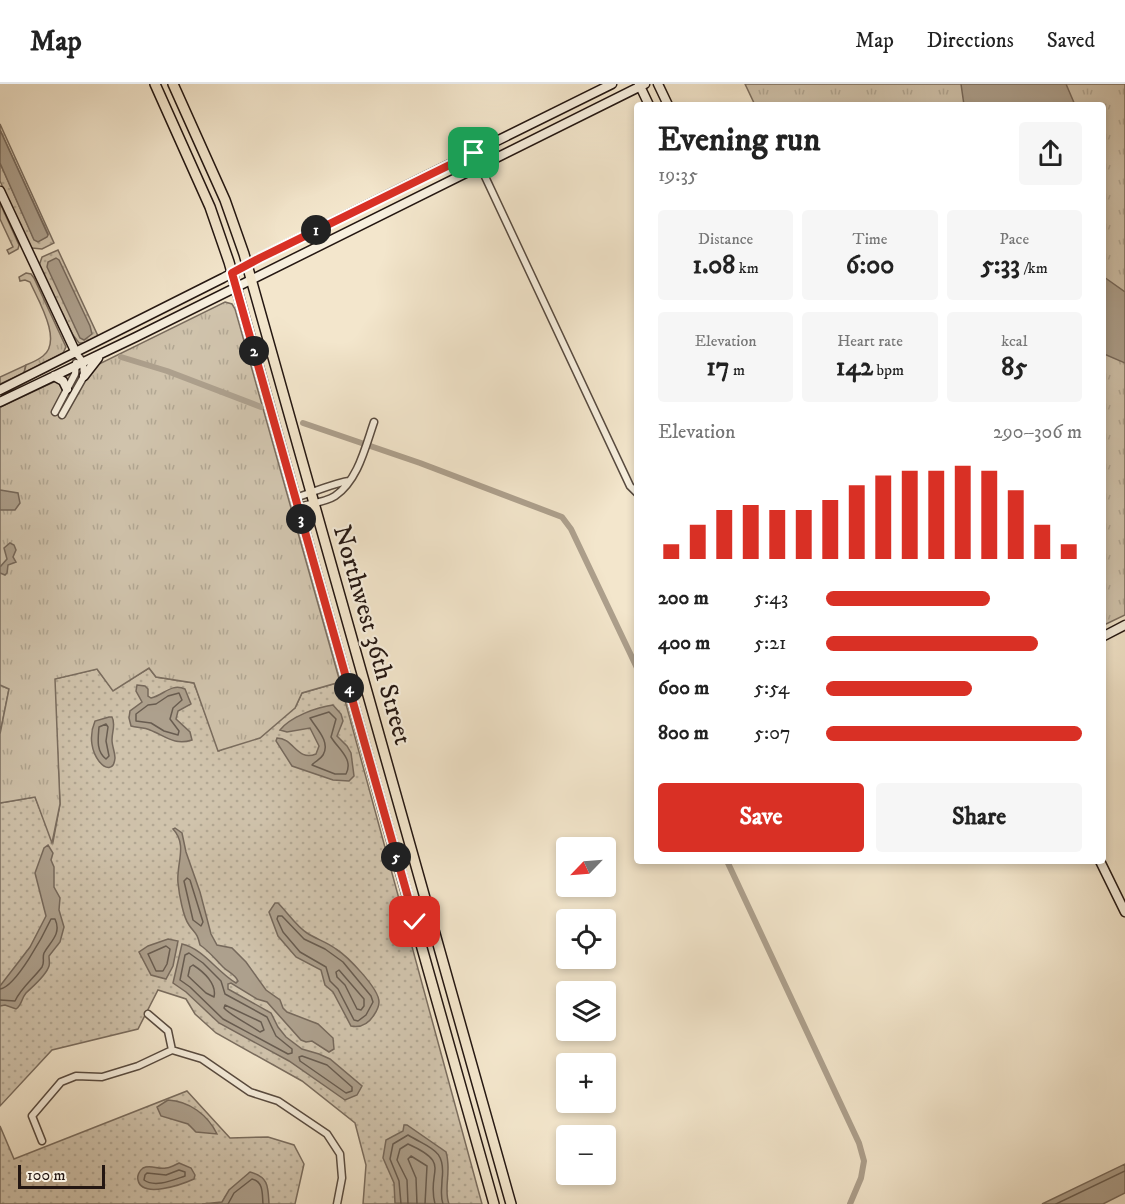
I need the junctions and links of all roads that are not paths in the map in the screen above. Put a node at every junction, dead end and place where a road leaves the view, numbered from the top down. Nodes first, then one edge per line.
1 (155, 84) edge
2 (173, 84) edge
3 (612, 84) edge
4 (658, 84) edge
5 (641, 85) edge
6 (648, 102) edge
7 (667, 102) edge
8 (170, 118) junction
9 (196, 135) junction
10 (474, 153) junction
11 (480, 166) junction
12 (0, 191) edge
13 (397, 191) junction
14 (403, 204) junction
15 (247, 265) junction
16 (232, 273) junction
17 (251, 280) junction
18 (236, 287) junction
19 (164, 309) junction
20 (136, 337) junction
21 (76, 353) junction
22 (102, 354) junction
23 (256, 359) junction
24 (80, 364) junction
25 (54, 376) junction
26 (84, 376) junction
27 (278, 378) junction
28 (262, 379) junction
29 (67, 389) junction
30 (0, 390) edge
31 (283, 393) junction
32 (0, 402) edge
33 (55, 412) dead end
34 (62, 415) dead end
35 (374, 422) dead end
36 (350, 481) junction
37 (634, 490) edge
38 (312, 498) junction
39 (297, 502) junction
40 (1125, 625) edge
41 (1106, 635) edge
42 (361, 670) junction
43 (345, 674) junction
44 (407, 837) junction
45 (392, 840) junction
46 (1101, 864) edge
47 (1125, 912) edge
48 (430, 919) junction
49 (415, 922) junction
50 (455, 1006) junction
51 (439, 1009) junction
52 (148, 1014) dead end
53 (172, 1050) junction
54 (476, 1079) junction
55 (460, 1083) junction
56 (42, 1141) dead end
57 (337, 1204) edge
58 (494, 1204) edge
59 (511, 1204) edge

1 - 8 main road, Northwest 36th Street
2 - 9 main road, Northwest 36th Street
3 - 10 main road
4 - 7 main road
5 - 6 main road
5 - 11 main road
8 - 9 main road
8 - 16 main road, Northwest 36th Street
9 - 15 main road, Northwest 36th Street
10 - 11 street
10 - 13 main road
11 - 14 main road
11 - 37 street
12 - 21 main road
13 - 14 main road
13 - 15 main road
14 - 17 main road
15 - 16 main road
15 - 17 main road, Northwest 36th Street
16 - 18 main road, Northwest 36th Street
16 - 19 main road
17 - 18 main road
17 - 27 main road, Northwest 36th Street
18 - 20 main road
18 - 23 main road, Northwest 36th Street
19 - 20 main road
19 - 21 main road
20 - 22 main road
21 - 24 street
21 - 30 main road
22 - 24 main road
22 - 26 main road
23 - 27 main road
23 - 28 main road, Northwest 36th Street
24 - 25 main road
24 - 26 street
24 - 29 street
25 - 29 main road
25 - 32 main road
26 - 34 street
27 - 31 main road, Northwest 36th Street
28 - 31 main road
28 - 39 main road, Northwest 36th Street
29 - 33 street
31 - 38 main road, Northwest 36th Street
35 - 36 street
36 - 38 street
36 - 38 street
38 - 39 street
38 - 39 street
38 - 42 main road, Northwest 36th Street
39 - 43 main road, Northwest 36th Street
40 - 41 main road
42 - 43 main road
42 - 44 main road, Northwest 36th Street
43 - 45 main road, Northwest 36th Street
44 - 45 main road
44 - 48 main road, Northwest 36th Street
45 - 49 main road, Northwest 36th Street
46 - 47 main road
48 - 49 main road
48 - 50 main road, Northwest 36th Street
49 - 51 main road, Northwest 36th Street
50 - 51 main road
50 - 54 main road, Northwest 36th Street
51 - 55 main road, Northwest 36th Street
52 - 53 street
53 - 56 street
53 - 57 street
54 - 55 main road
54 - 59 main road, Northwest 36th Street
55 - 58 main road, Northwest 36th Street

